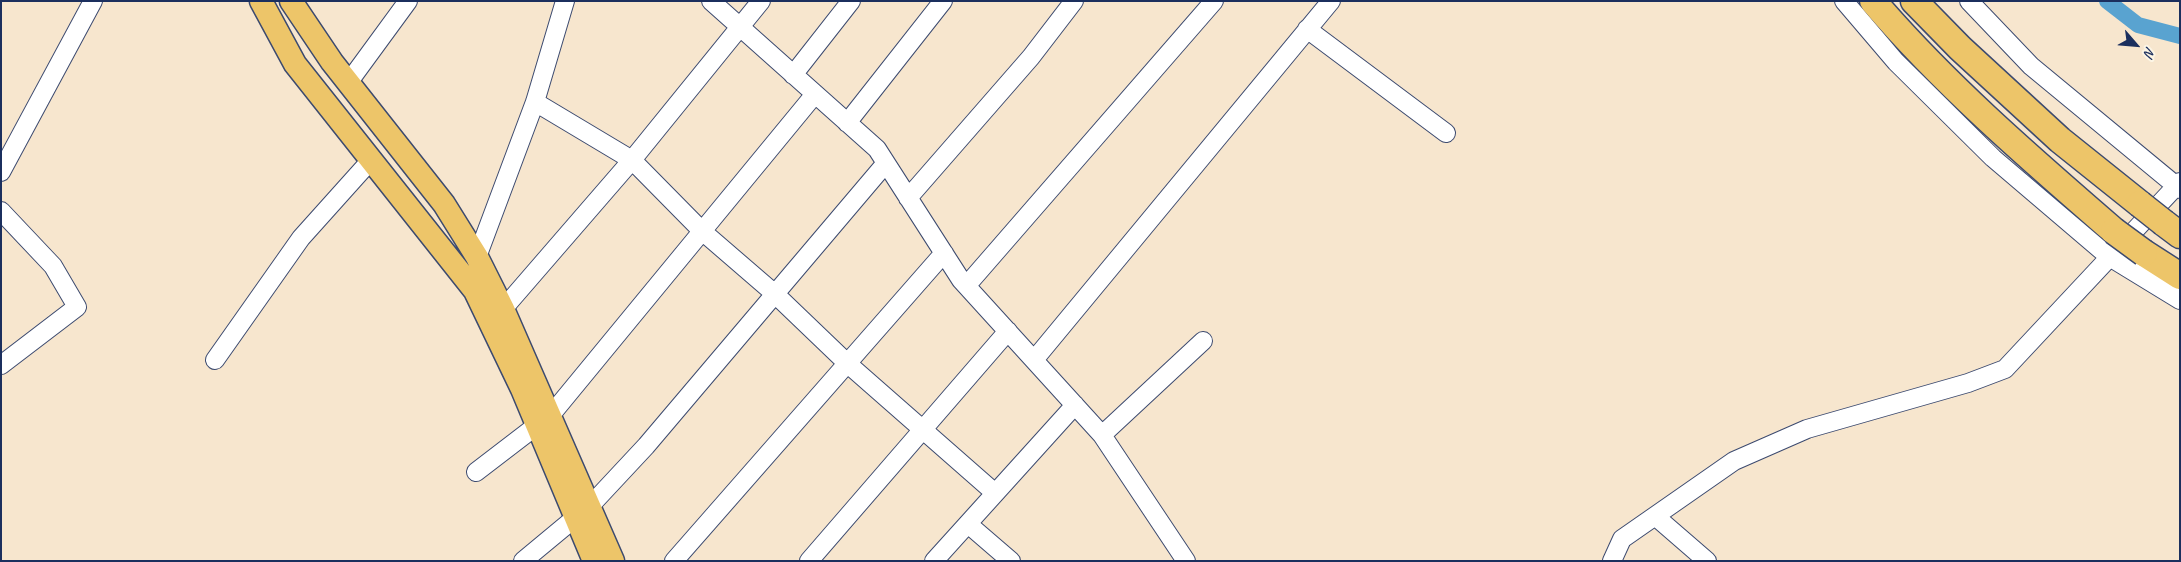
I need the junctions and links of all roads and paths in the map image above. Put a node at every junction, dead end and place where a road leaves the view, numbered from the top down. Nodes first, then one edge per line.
1 (93, 1) edge
2 (261, 1) edge
3 (408, 1) edge
4 (565, 1) edge
5 (711, 1) edge
6 (761, 1) edge
7 (851, 1) edge
8 (943, 1) edge
9 (1074, 1) edge
10 (1214, 1) edge
11 (1331, 1) edge
12 (1844, 1) edge
13 (1873, 1) edge
14 (1914, 1) edge
15 (1969, 1) edge
16 (295, 3) edge
17 (739, 26) junction
18 (1308, 29) junction
19 (794, 75) junction
20 (348, 83) junction
21 (815, 94) junction
22 (535, 102) junction
23 (847, 123) junction
24 (1446, 133) dead end
25 (371, 160) junction
26 (632, 160) junction
27 (886, 163) junction
28 (1, 172) edge
29 (2178, 185) edge
30 (908, 198) junction
31 (1, 212) edge
32 (2172, 229) edge
33 (702, 231) junction
34 (2111, 244) junction
35 (944, 253) junction
36 (477, 257) junction
37 (2180, 276) edge
38 (967, 285) junction
39 (775, 294) junction
40 (2180, 300) edge
41 (503, 309) junction
42 (1008, 331) junction
43 (1203, 341) dead end
44 (216, 360) dead end
45 (1034, 360) junction
46 (848, 364) junction
47 (1, 365) edge
48 (1075, 405) junction
49 (543, 421) junction
50 (922, 430) junction
51 (1102, 435) junction
52 (476, 472) dead end
53 (995, 493) junction
54 (583, 512) junction
55 (1655, 516) junction
56 (968, 524) junction
57 (523, 561) edge
58 (594, 561) edge
59 (613, 561) edge
60 (674, 561) edge
61 (809, 561) edge
62 (934, 561) edge
63 (1011, 561) edge
64 (1186, 561) edge
65 (1612, 561) edge
66 (1707, 561) edge

1 - 28 street
2 - 25 main road
3 - 20 street
4 - 22 street
5 - 17 street
6 - 17 street
7 - 19 street
8 - 23 street
9 - 30 street
10 - 38 street
11 - 18 street
12 - 34 street
13 - 34 highway
14 - 32 highway, bridge
15 - 29 street
16 - 20 main road
17 - 19 street
17 - 26 street
18 - 24 street
18 - 45 street
19 - 21 street
20 - 36 main road
21 - 23 street
21 - 33 street
22 - 26 street
22 - 36 street
23 - 27 street
25 - 44 street
25 - 49 main road
26 - 33 street
26 - 41 street
27 - 30 street
27 - 39 street
29 - 34 street
30 - 35 street
31 - 47 street
33 - 39 street
33 - 49 street
34 - 37 highway, bridge
34 - 40 street
34 - 55 street
35 - 38 street
35 - 46 street
36 - 41 main road
38 - 42 street
39 - 46 street
39 - 54 street
41 - 49 main road
42 - 45 street
42 - 50 street
43 - 51 street
45 - 48 street
46 - 50 street
46 - 60 street
48 - 51 street
48 - 53 street
49 - 52 street
49 - 54 main road
50 - 53 street
50 - 61 street
51 - 64 street
53 - 56 street
54 - 57 street
54 - 58 main road
54 - 59 main road
55 - 65 street
55 - 66 street
56 - 62 street
56 - 63 street

